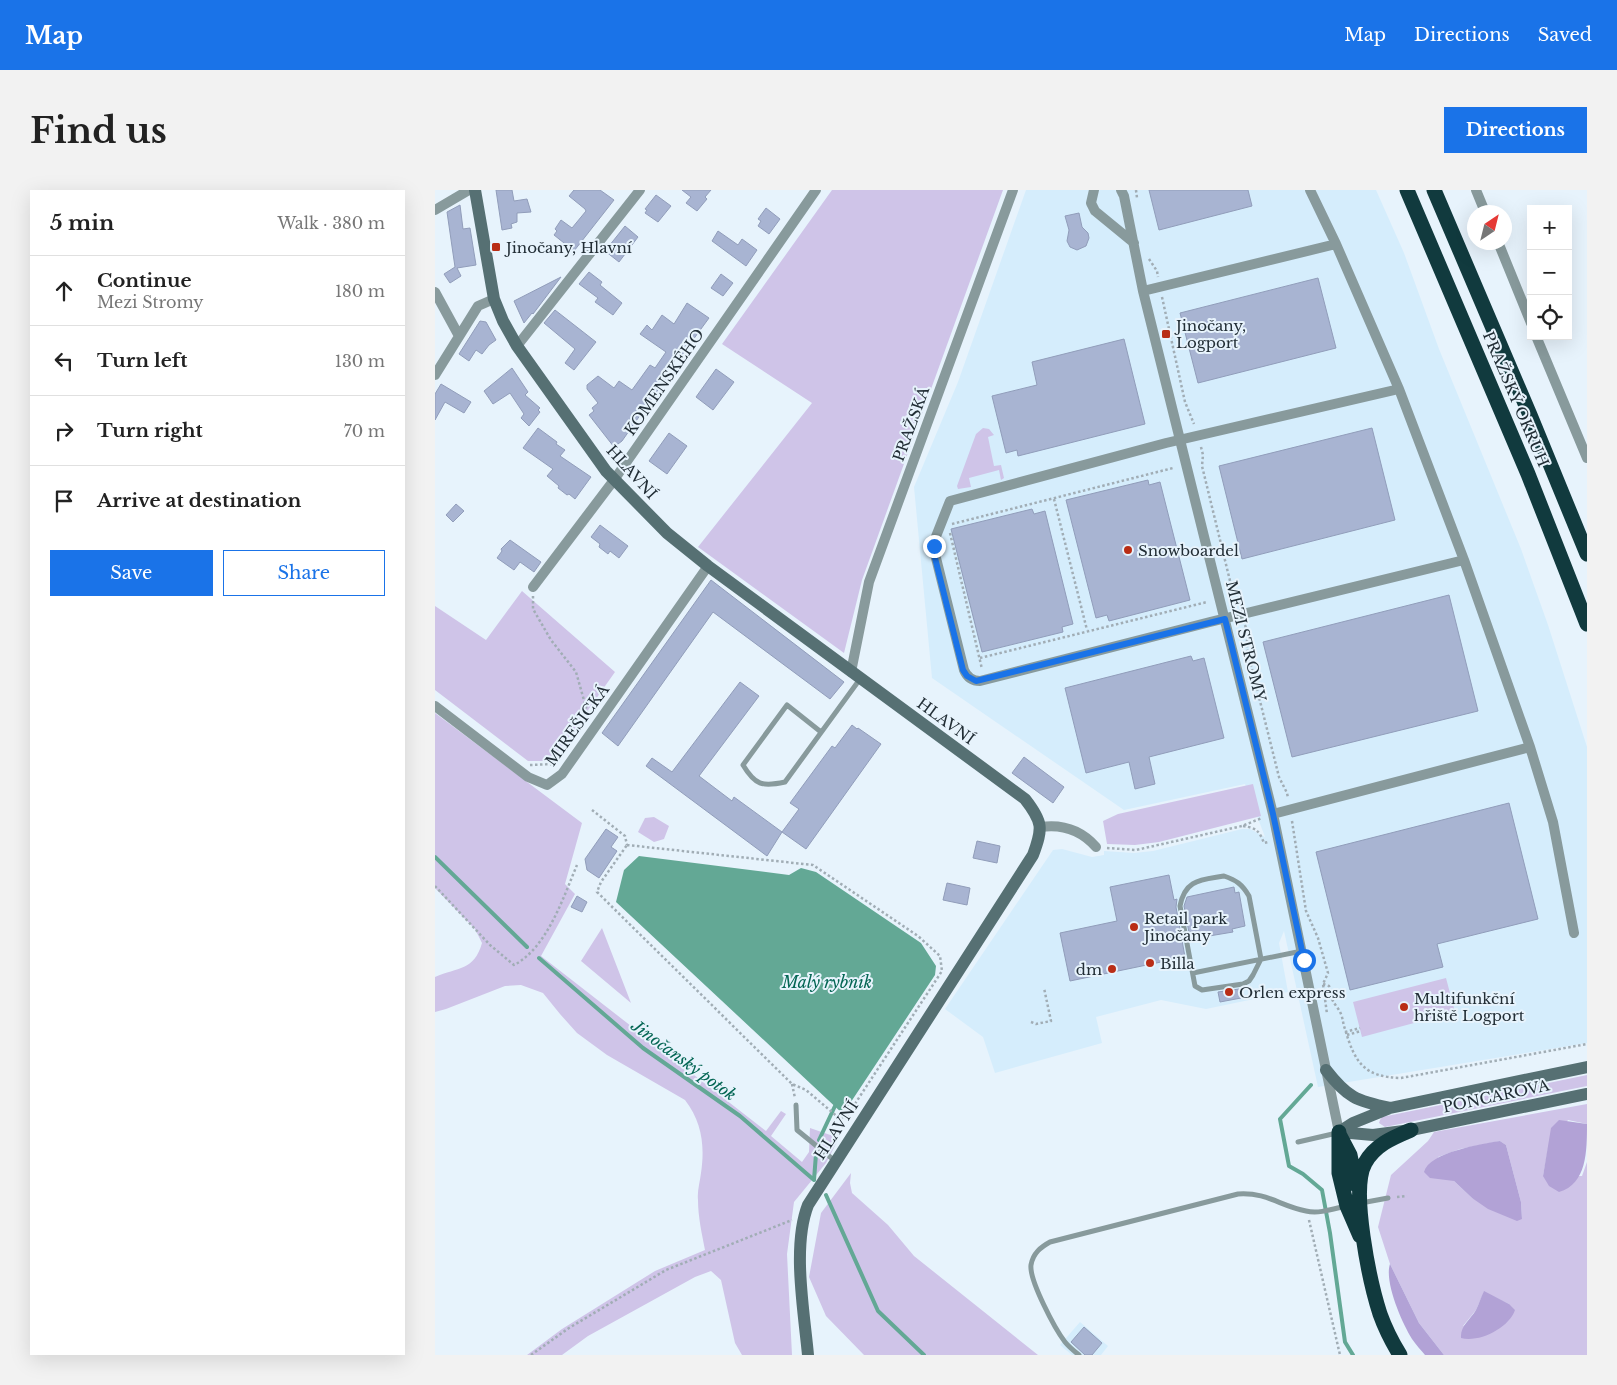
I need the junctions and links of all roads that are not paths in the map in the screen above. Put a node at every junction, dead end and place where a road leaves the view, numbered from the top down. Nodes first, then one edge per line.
1 (469, 190) edge
2 (475, 190) edge
3 (639, 190) edge
4 (816, 190) edge
5 (1013, 190) edge
6 (1094, 190) edge
7 (1121, 190) edge
8 (1310, 190) edge
9 (1407, 190) edge
10 (1434, 190) edge
11 (1476, 190) edge
12 (1482, 205) edge
13 (435, 210) edge
14 (1133, 243) junction
15 (1336, 244) junction
16 (1501, 250) edge
17 (1143, 291) junction
18 (435, 292) edge
19 (494, 299) junction
20 (1527, 313) edge
21 (459, 336) junction
22 (1538, 340) edge
23 (517, 346) junction
24 (435, 375) edge
25 (1399, 389) junction
26 (1180, 440) junction
27 (1587, 458) edge
28 (614, 480) junction
29 (1587, 554) edge
30 (1464, 560) junction
31 (707, 566) junction
32 (533, 588) road end
33 (1225, 619) junction
34 (1587, 624) edge
35 (856, 676) junction
36 (435, 706) edge
37 (821, 732) junction
38 (1530, 748) junction
39 (1273, 814) junction
40 (1041, 827) junction
41 (1096, 847) road end
42 (1574, 933) dead end
43 (1303, 955) junction
44 (1261, 959) junction
45 (1193, 973) junction
46 (1587, 1067) edge
47 (1325, 1070) junction
48 (1587, 1094) edge
49 (796, 1105) road end
50 (1390, 1108) junction
51 (1411, 1130) junction
52 (1339, 1132) junction
53 (1298, 1142) dead end
54 (835, 1161) junction
55 (1388, 1198) dead end
56 (1348, 1206) junction
57 (808, 1355) edge
58 (1079, 1355) edge
59 (1400, 1355) edge

1 - 13 street
2 - 19 street, HLAVNÍ
3 - 23 street
4 - 28 street, KOMENSKÉHO
5 - 35 street, PRAŽSKÁ
6 - 14 street
7 - 14 street, MEZI STROMY
8 - 15 street
9 - 34 highway, PRAŽSKÝ OKRUH
10 - 29 highway, PRAŽSKÝ OKRUH
11 - 12 street
14 - 17 street, MEZI STROMY
15 - 17 street
15 - 25 street
16 - 20 street
17 - 26 street, MEZI STROMY
18 - 21 street
19 - 21 street
19 - 23 street, HLAVNÍ
21 - 24 street
22 - 27 street
23 - 28 street, HLAVNÍ
25 - 26 street
25 - 30 street
26 - 33 street, MEZI STROMY
26 - 33 street
28 - 31 street, HLAVNÍ
28 - 32 street, KOMENSKÉHO
30 - 33 street
30 - 38 street
31 - 35 street, HLAVNÍ
31 - 36 street, MIREŠICKÁ
33 - 39 street, MEZI STROMY
35 - 37 lane
35 - 40 street, HLAVNÍ
37 - 37 lane
38 - 39 street
38 - 42 street
39 - 43 street, MEZI STROMY
40 - 41 street
40 - 54 street, HLAVNÍ
43 - 44 lane
43 - 47 street, MEZI STROMY
44 - 45 lane
44 - 45 lane
44 - 45 lane
46 - 50 street, PONCAROVA
47 - 50 street
47 - 52 street, MEZI STROMY
48 - 51 street, PONCAROVA
49 - 54 lane
50 - 52 street
51 - 52 street, PONCAROVA
51 - 56 highway
52 - 53 lane
52 - 56 highway
54 - 57 street, HLAVNÍ
55 - 56 lane
56 - 58 lane
56 - 59 highway

